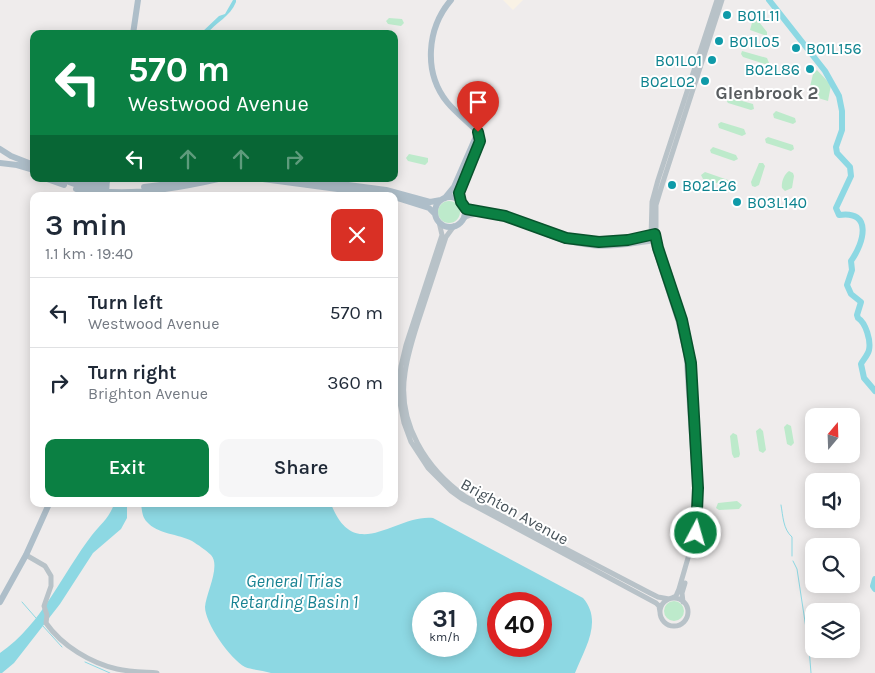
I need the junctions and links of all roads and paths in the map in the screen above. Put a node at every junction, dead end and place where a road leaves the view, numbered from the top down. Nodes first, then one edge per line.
1 (138, 0) edge
2 (451, 0) edge
3 (717, 0) edge
4 (722, 0) edge
5 (134, 30) edge
6 (478, 132) junction
7 (0, 149) edge
8 (18, 162) junction
9 (0, 163) edge
10 (30, 164) edge
11 (30, 169) edge
12 (56, 182) edge
13 (70, 182) edge
14 (87, 182) edge
15 (185, 182) edge
16 (197, 182) edge
17 (285, 182) edge
18 (326, 182) edge
19 (170, 186) junction
20 (86, 192) edge
21 (108, 192) edge
22 (108, 192) edge
23 (360, 192) edge
24 (393, 192) edge
25 (398, 193) edge
26 (398, 198) edge
27 (443, 199) junction
28 (462, 204) junction
29 (435, 214) junction
30 (462, 219) junction
31 (439, 222) junction
32 (454, 226) junction
33 (653, 234) junction
34 (654, 241) junction
35 (48, 507) edge
36 (26, 555) junction
37 (670, 598) junction
38 (1, 599) edge
39 (683, 602) junction
40 (660, 612) junction
41 (157, 673) edge

1 - 5 main road
2 - 6 main road
3 - 33 street
4 - 33 street
6 - 27 main road
6 - 28 main road
7 - 8 main road
8 - 9 main road
8 - 10 main road
8 - 11 main road
12 - 20 main road
13 - 21 main road
14 - 19 main road
15 - 19 main road
16 - 19 main road
17 - 23 main road
18 - 24 main road
19 - 22 main road
25 - 27 main road
26 - 29 main road
27 - 28 main road
27 - 29 main road
28 - 30 main road
28 - 33 street
29 - 31 main road
30 - 32 main road
30 - 34 street
31 - 32 main road
31 - 40 street, Brighton Avenue
32 - 37 street, Brighton Avenue
33 - 34 street
34 - 37 street
34 - 39 street
35 - 36 main road
36 - 38 main road
36 - 41 street
37 - 39 street
37 - 40 street
39 - 40 street

